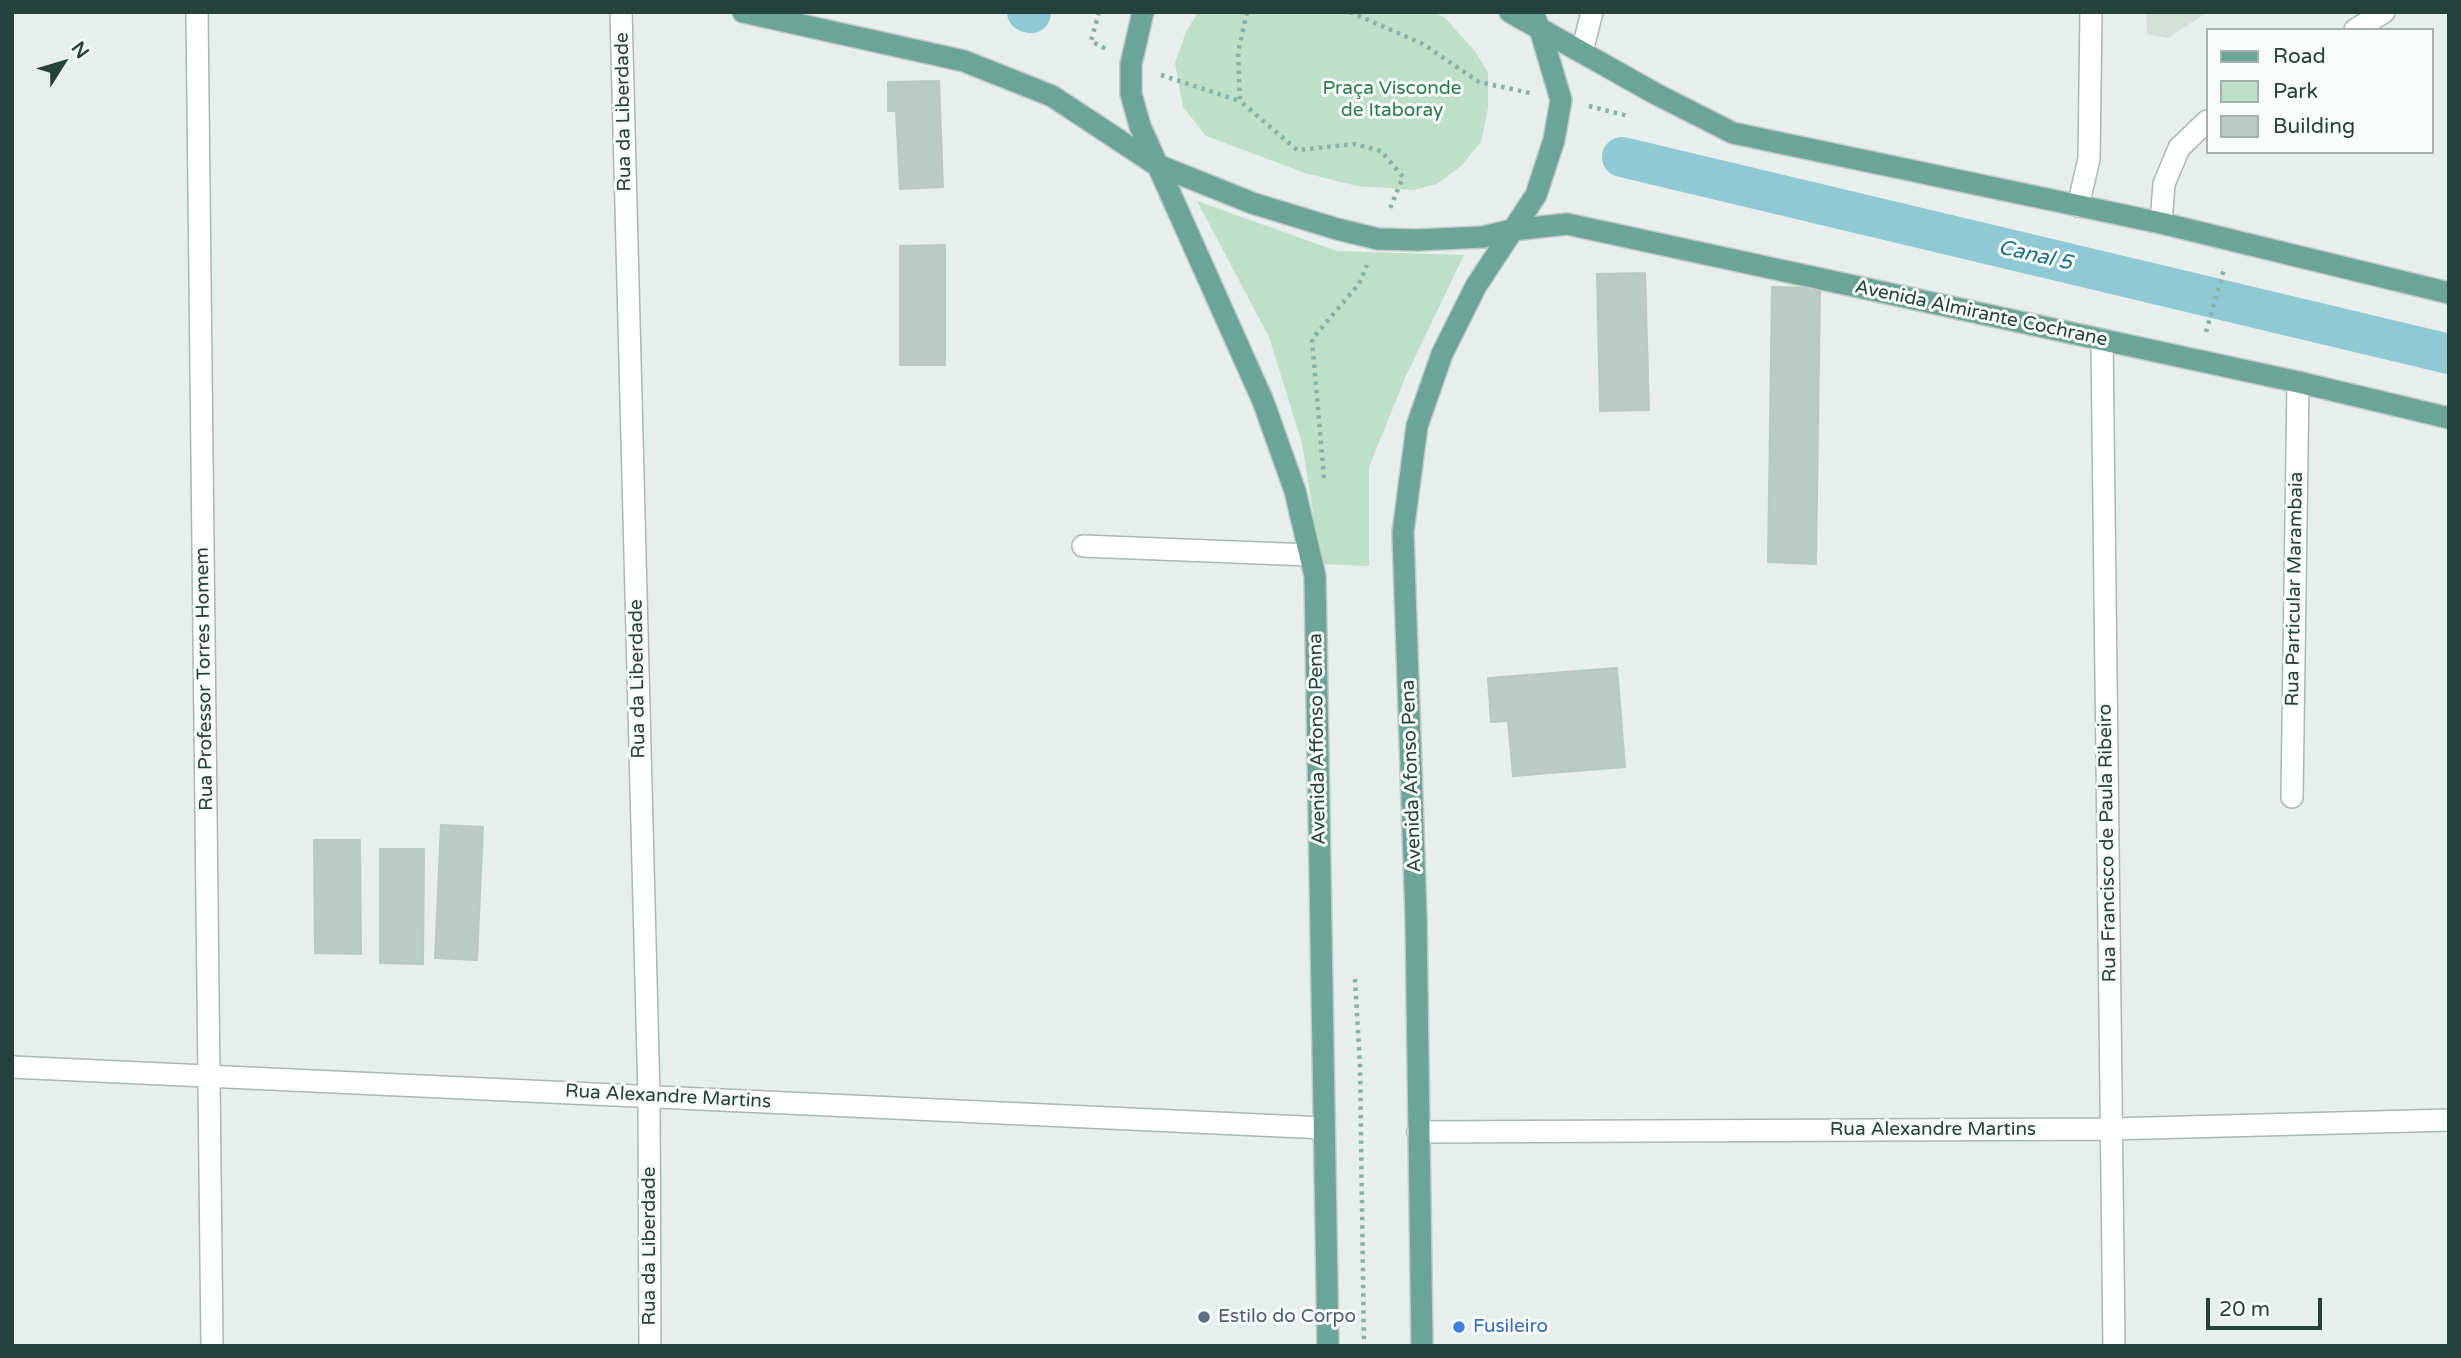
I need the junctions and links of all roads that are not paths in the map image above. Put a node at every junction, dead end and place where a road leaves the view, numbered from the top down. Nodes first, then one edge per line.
1 (197, 12) edge
2 (621, 12) edge
3 (743, 12) edge
4 (1143, 12) edge
5 (1510, 12) edge
6 (1592, 12) edge
7 (2091, 12) edge
8 (2384, 12) edge
9 (1536, 20) edge
10 (2358, 28) edge
11 (1582, 52) junction
12 (2206, 122) edge
13 (1155, 164) junction
14 (2078, 206) junction
15 (2161, 223) junction
16 (1512, 230) junction
17 (2449, 293) edge
18 (2102, 341) junction
19 (2298, 382) junction
20 (2449, 418) edge
21 (1083, 546) dead end
22 (1310, 555) junction
23 (2292, 797) dead end
24 (12, 1067) edge
25 (209, 1076) junction
26 (649, 1096) junction
27 (2449, 1120) edge
28 (1324, 1128) junction
29 (2111, 1129) junction
30 (1418, 1132) junction
31 (212, 1346) edge
32 (650, 1346) edge
33 (1328, 1346) edge
34 (1422, 1346) edge
35 (2114, 1346) edge

1 - 25 street, Rua Professor Torres Homem
2 - 26 street, Rua da Liberdade
3 - 13 main road
4 - 13 main road, Avenida Affonso Penna
5 - 9 main road
6 - 11 street
7 - 14 street
8 - 10 street
9 - 11 main road
9 - 16 main road, Avenida Afonso Pena
11 - 14 main road
12 - 15 street
13 - 16 main road, Avenida Almirante Cochrane
13 - 22 main road, Avenida Affonso Penna
14 - 15 main road
15 - 17 main road
16 - 18 main road, Avenida Almirante Cochrane
16 - 30 main road, Avenida Afonso Pena
18 - 19 main road, Avenida Almirante Cochrane
18 - 29 street, Rua Francisco de Paula Ribeiro
19 - 20 main road, Avenida Almirante Cochrane
19 - 23 street, Rua Particular Marambaia
21 - 22 street
22 - 28 main road, Avenida Affonso Penna
24 - 25 street, Rua Alexandre Martins
25 - 26 street, Rua Alexandre Martins
25 - 31 street, Rua Professor Torres Homem
26 - 28 street, Rua Alexandre Martins
26 - 32 street, Rua da Liberdade
27 - 29 street, Rua Alexandre Martins
28 - 33 main road, Avenida Affonso Penna
29 - 30 street, Rua Alexandre Martins
29 - 35 street, Rua Francisco de Paula Ribeiro
30 - 34 main road, Avenida Afonso Pena

